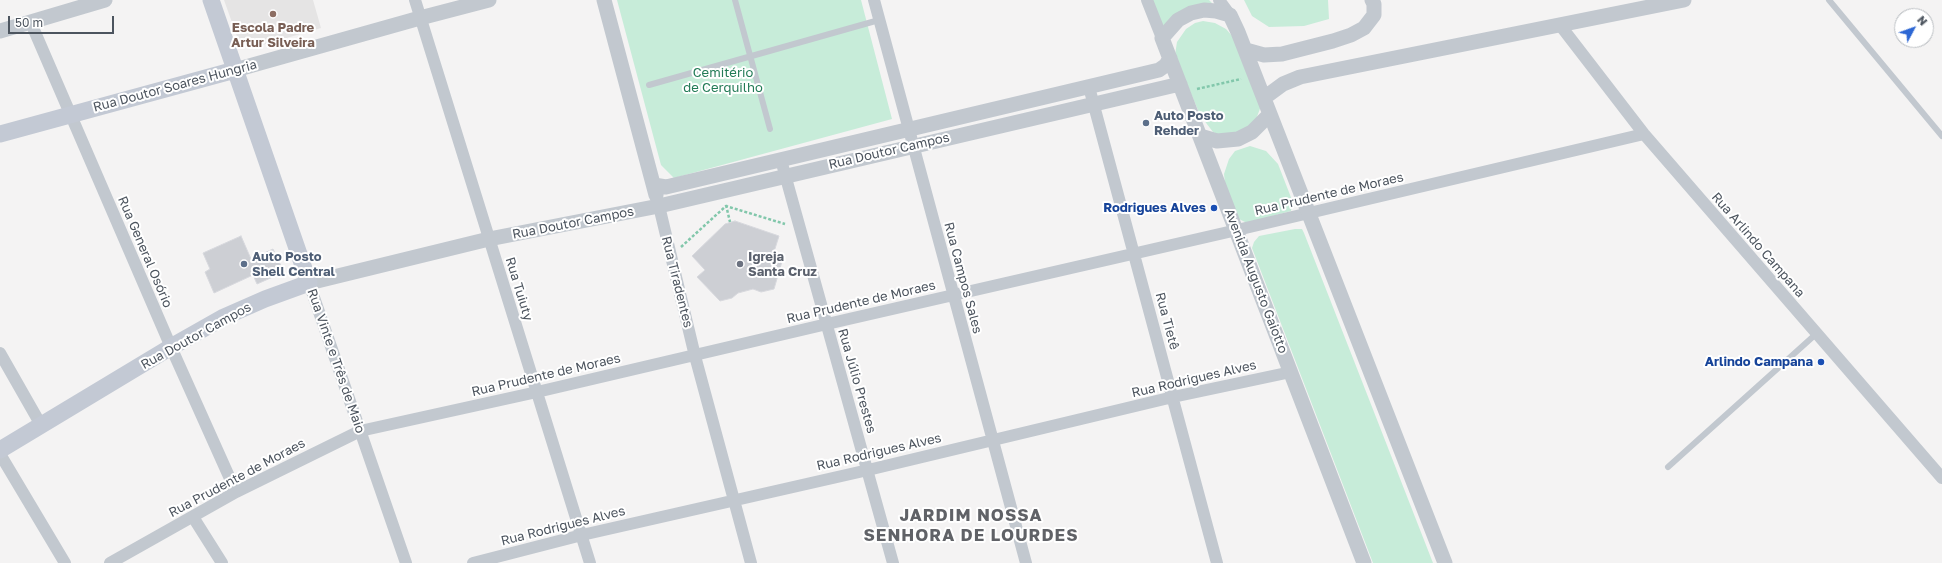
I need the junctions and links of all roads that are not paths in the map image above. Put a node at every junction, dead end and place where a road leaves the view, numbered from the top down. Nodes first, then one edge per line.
1 (105, 0) edge
2 (211, 0) edge
3 (415, 0) edge
4 (489, 0) edge
5 (604, 0) edge
6 (735, 0) edge
7 (874, 0) edge
8 (1147, 0) edge
9 (1219, 0) edge
10 (1372, 0) edge
11 (1684, 0) edge
12 (1829, 0) edge
13 (1230, 15) junction
14 (420, 18) junction
15 (879, 20) junction
16 (31, 22) junction
17 (1560, 25) junction
18 (0, 31) edge
19 (1162, 38) junction
20 (1246, 50) junction
21 (750, 56) junction
22 (1170, 58) junction
23 (235, 70) junction
24 (649, 85) dead end
25 (1089, 86) junction
26 (1181, 88) junction
27 (1264, 98) junction
28 (1094, 104) junction
29 (1270, 114) junction
30 (70, 115) junction
31 (770, 129) dead end
32 (909, 130) junction
33 (0, 134) edge
34 (1644, 134) junction
35 (1200, 136) junction
36 (1942, 136) edge
37 (913, 145) junction
38 (781, 160) junction
39 (786, 176) junction
40 (654, 185) junction
41 (659, 206) junction
42 (1308, 213) junction
43 (1237, 230) junction
44 (489, 239) junction
45 (1134, 253) junction
46 (309, 282) junction
47 (954, 295) junction
48 (827, 324) junction
49 (1816, 334) junction
50 (170, 347) junction
51 (0, 354) edge
52 (695, 356) junction
53 (1291, 372) junction
54 (537, 392) junction
55 (1173, 397) junction
56 (41, 425) junction
57 (360, 431) junction
58 (992, 440) junction
59 (0, 450) edge
60 (0, 454) edge
61 (1668, 467) dead end
62 (868, 470) junction
63 (1942, 478) edge
64 (236, 492) junction
65 (734, 500) junction
66 (193, 517) junction
67 (582, 535) junction
68 (65, 563) edge
69 (110, 563) edge
70 (222, 563) edge
71 (406, 563) edge
72 (473, 563) edge
73 (590, 563) edge
74 (751, 563) edge
75 (894, 563) edge
76 (1026, 563) edge
77 (1217, 563) edge
78 (1364, 563) edge
79 (1445, 563) edge

1 - 16 street
2 - 23 main road, Rua Vinte e Três de Maio
3 - 14 street, Rua Tuiuty
4 - 14 street, Rua Doutor Soares Hungria
5 - 40 street, Rua Tiradentes
6 - 21 lane
7 - 15 street, Rua Campos Sales
8 - 19 street, Avenida Augusto Gaiotto
9 - 13 street
10 - 20 street
11 - 17 street
12 - 36 lane
13 - 19 street
13 - 20 street
14 - 23 street, Rua Doutor Soares Hungria
14 - 44 street, Rua Tuiuty
15 - 21 lane
15 - 32 street, Rua Campos Sales
16 - 18 street
16 - 30 street, Rua General Osório
17 - 27 street
17 - 34 street, Rua Arlindo Campana
19 - 22 street, Avenida Augusto Gaiotto
20 - 27 street
21 - 24 lane
21 - 31 lane
22 - 25 street, Rua Doutor Campos
22 - 26 street, Avenida Augusto Gaiotto
23 - 30 main road, Rua Doutor Soares Hungria
23 - 46 main road, Rua Vinte e Três de Maio
25 - 28 street, Rua Tietê
25 - 32 street, Rua Doutor Campos
26 - 28 street, Rua Doutor Campos
26 - 35 street, Avenida Augusto Gaiotto
27 - 29 street
28 - 37 street, Rua Doutor Campos
28 - 45 street, Rua Tietê
29 - 35 street
29 - 42 street
30 - 33 main road, Rua Doutor Soares Hungria
30 - 50 street, Rua General Osório
32 - 37 street, Rua Campos Sales
32 - 38 street, Rua Doutor Campos
34 - 42 street, Rua Prudente de Moraes
34 - 49 street, Rua Arlindo Campana
35 - 43 street, Avenida Augusto Gaiotto
37 - 39 street, Rua Doutor Campos
37 - 47 street, Rua Campos Sales
38 - 39 street, Rua Júlio Prestes
38 - 40 street, Rua Doutor Campos
39 - 41 street, Rua Doutor Campos
39 - 48 street, Rua Júlio Prestes
40 - 41 street, Rua Tiradentes
41 - 44 street, Rua Doutor Campos
41 - 52 street, Rua Tiradentes
42 - 43 street, Rua Prudente de Moraes
42 - 79 street
43 - 45 street, Rua Prudente de Moraes
43 - 53 street, Avenida Augusto Gaiotto
44 - 46 street, Rua Doutor Campos
44 - 54 street, Rua Tuiuty
45 - 47 street, Rua Prudente de Moraes
45 - 55 street, Rua Tietê
46 - 50 main road, Rua Doutor Campos
46 - 57 street, Rua Vinte e Três de Maio
47 - 48 street, Rua Prudente de Moraes
47 - 58 street, Rua Campos Sales
48 - 52 street, Rua Prudente de Moraes
48 - 62 street, Rua Júlio Prestes
49 - 61 lane
49 - 63 street, Rua Arlindo Campana
50 - 56 main road, Rua Doutor Campos
50 - 64 street, Rua General Osório
51 - 56 street
52 - 54 street, Rua Prudente de Moraes
52 - 65 street, Rua Tiradentes
53 - 55 street, Rua Rodrigues Alves
53 - 78 street, Avenida Augusto Gaiotto
54 - 57 street, Rua Prudente de Moraes
54 - 67 street, Rua Tuiuty
55 - 58 street, Rua Rodrigues Alves
55 - 77 street, Rua Tietê
56 - 59 main road, Rua Doutor Campos
57 - 64 street, Rua Prudente de Moraes
57 - 71 street, Rua Vinte e Três de Maio
58 - 62 street, Rua Rodrigues Alves
58 - 76 street, Rua Campos Sales
60 - 68 street
62 - 65 street, Rua Rodrigues Alves
62 - 75 street, Rua Júlio Prestes
64 - 66 street, Rua Prudente de Moraes
65 - 67 street, Rua Rodrigues Alves
65 - 74 street, Rua Tiradentes
66 - 69 street, Rua Prudente de Moraes
66 - 70 street
67 - 72 street, Rua Rodrigues Alves
67 - 73 street, Rua Tuiuty

